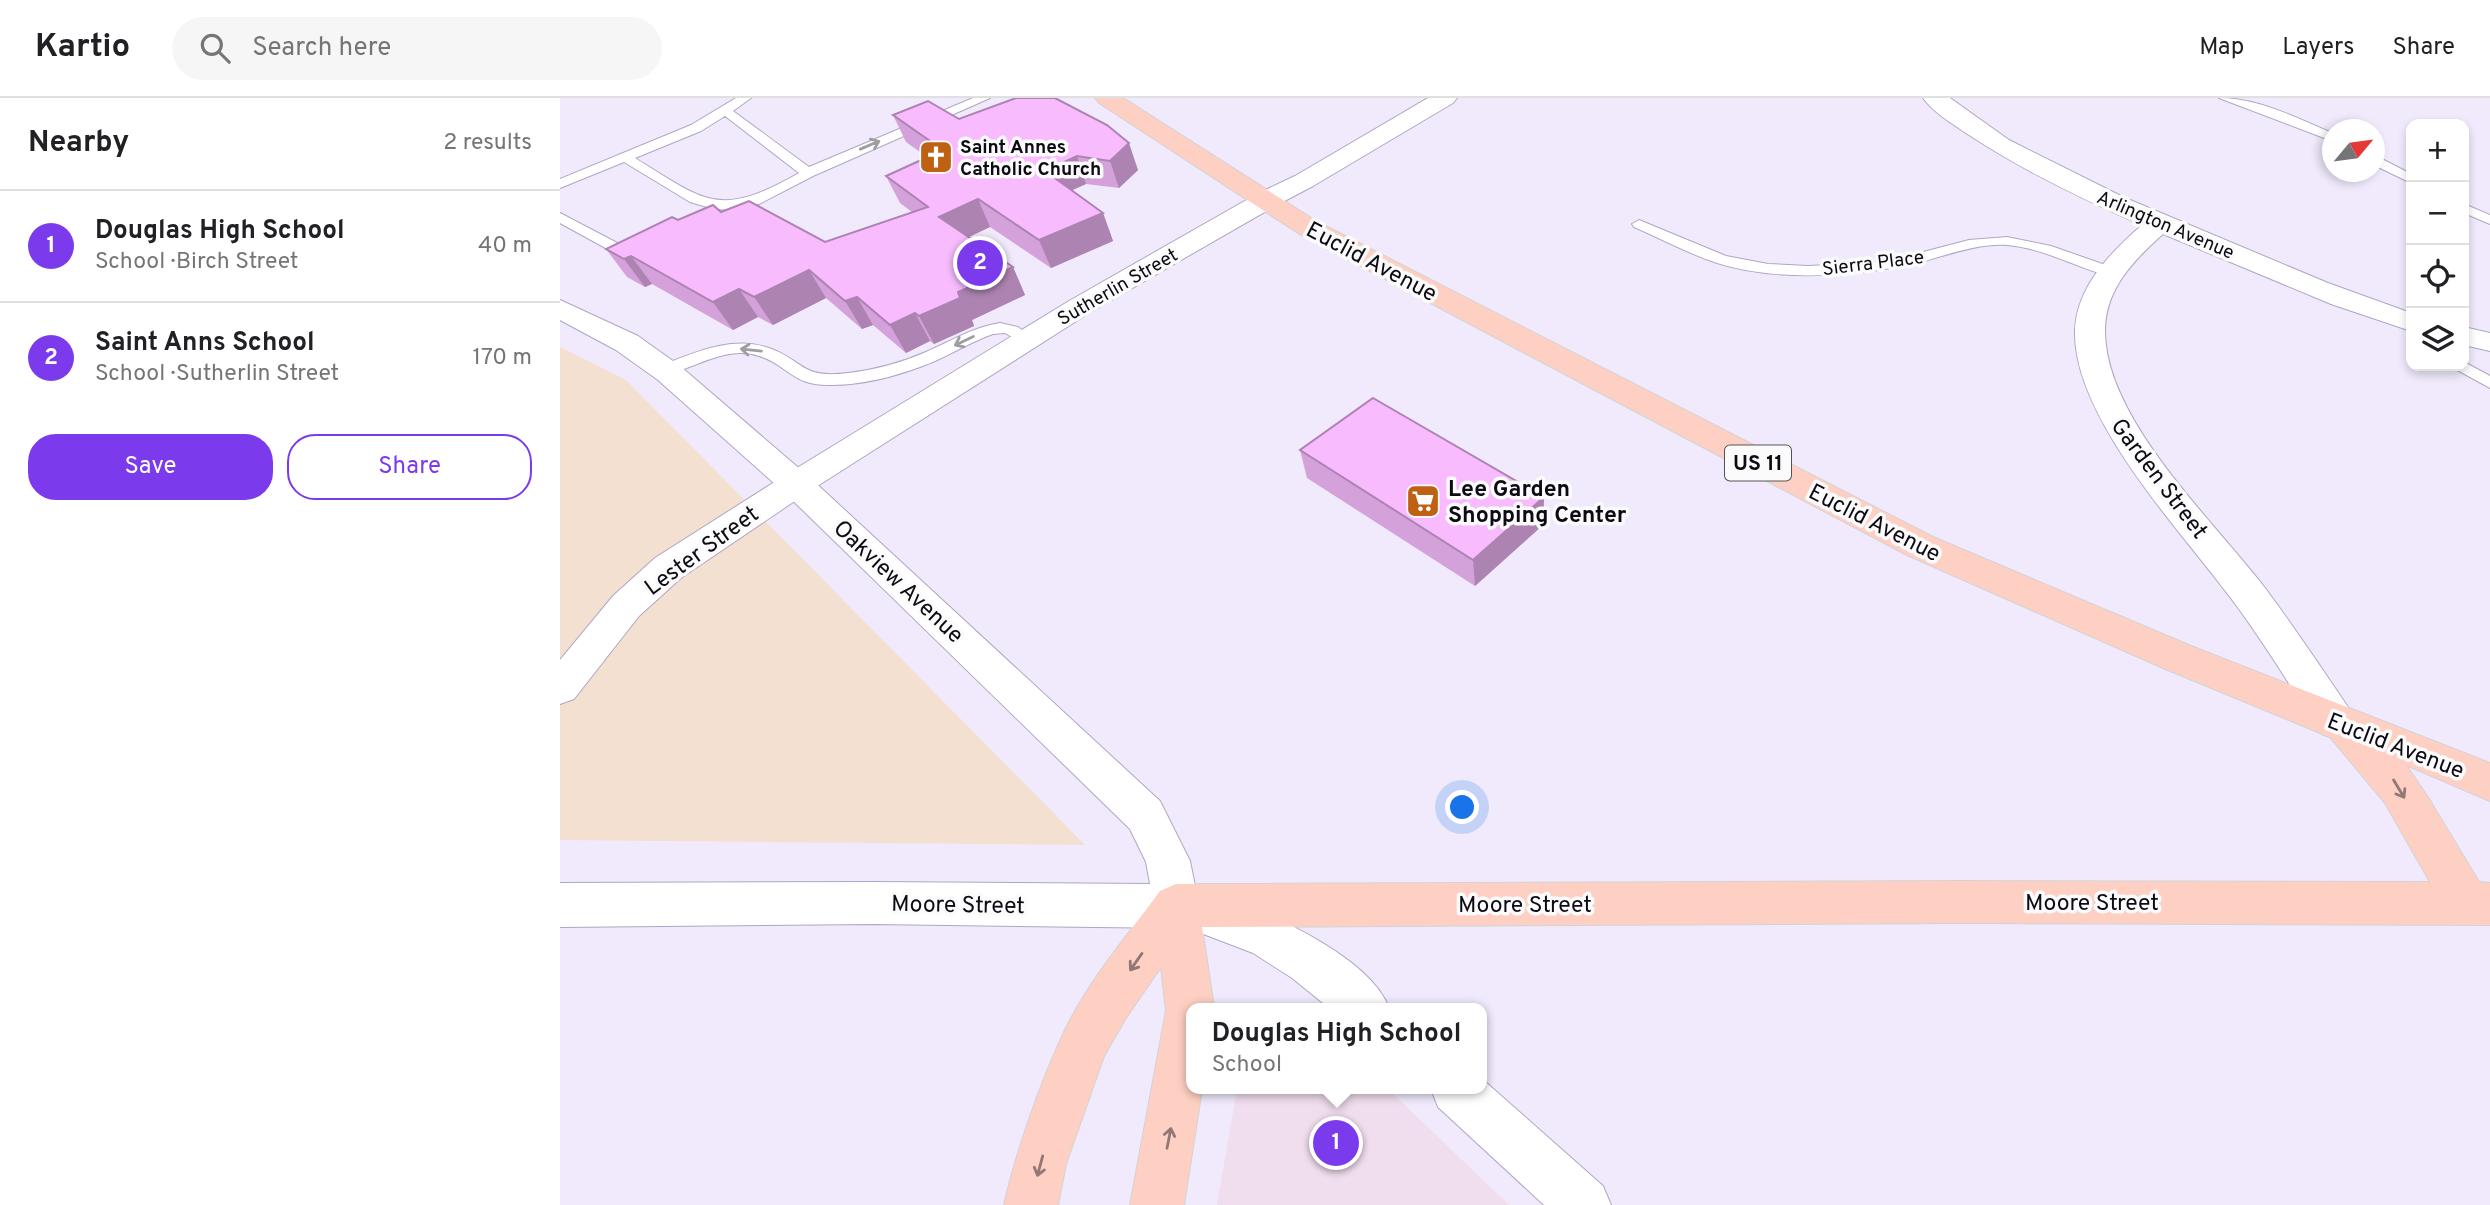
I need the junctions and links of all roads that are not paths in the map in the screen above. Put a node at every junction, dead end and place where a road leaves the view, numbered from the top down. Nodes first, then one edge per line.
1 (745, 98) edge
2 (984, 98) edge
3 (1107, 98) edge
4 (1446, 98) edge
5 (1935, 98) edge
6 (2225, 98) edge
7 (726, 111) junction
8 (2322, 133) edge
9 (625, 157) junction
10 (2385, 165) edge
11 (808, 173) junction
12 (2406, 176) edge
13 (560, 184) edge
14 (1266, 201) junction
15 (2469, 210) edge
16 (560, 217) edge
17 (2490, 220) edge
18 (2160, 223) junction
19 (1639, 224) dead end
20 (616, 248) edge
21 (2109, 271) junction
22 (560, 309) edge
23 (2406, 320) edge
24 (2469, 337) edge
25 (1026, 340) junction
26 (2490, 342) edge
27 (666, 370) junction
28 (2467, 371) edge
29 (2490, 383) edge
30 (796, 484) junction
31 (560, 688) edge
32 (2336, 722) junction
33 (2443, 761) junction
34 (2490, 772) edge
35 (2490, 783) edge
36 (2478, 904) edge
37 (560, 905) edge
38 (1176, 906) junction
39 (1189, 1003) edge
40 (1359, 1003) edge
41 (1186, 1035) edge
42 (1462, 1094) edge
43 (1031, 1205) edge
44 (1157, 1205) edge
45 (1584, 1205) edge

1 - 7 lane
11 -> 2 lane
3 - 14 main road, Euclid Avenue / US 11
4 - 14 street, Sutherlin Street
5 - 18 street, Arlington Avenue
6 - 8 lane
7 - 9 lane
7 - 11 lane
9 - 11 lane
9 - 13 lane
10 - 12 lane
14 - 25 street, Sutherlin Street
14 - 32 main road, Euclid Avenue / US 11
15 - 17 lane
16 - 20 lane
18 - 21 street, Garden Street
18 - 23 street, Arlington Avenue
19 - 21 lane, Sierra Place
21 - 32 street, Garden Street
22 - 27 street, Oakview Avenue
24 - 26 street
25 -> 27 lane
25 - 30 street, Sutherlin Street
27 - 30 street, Oakview Avenue
28 - 29 lane
30 - 31 street, Lester Street
30 - 38 street, Oakview Avenue
32 - 33 main road, Euclid Avenue / US 11
32 -> 36 main road
33 - 34 main road
33 - 35 main road, Euclid Avenue / US 11
36 - 38 main road, Moore Street
37 - 38 street, Moore Street
39 -> 38 main road
38 - 40 street
38 -> 43 main road
44 -> 41 main road
42 - 45 street

